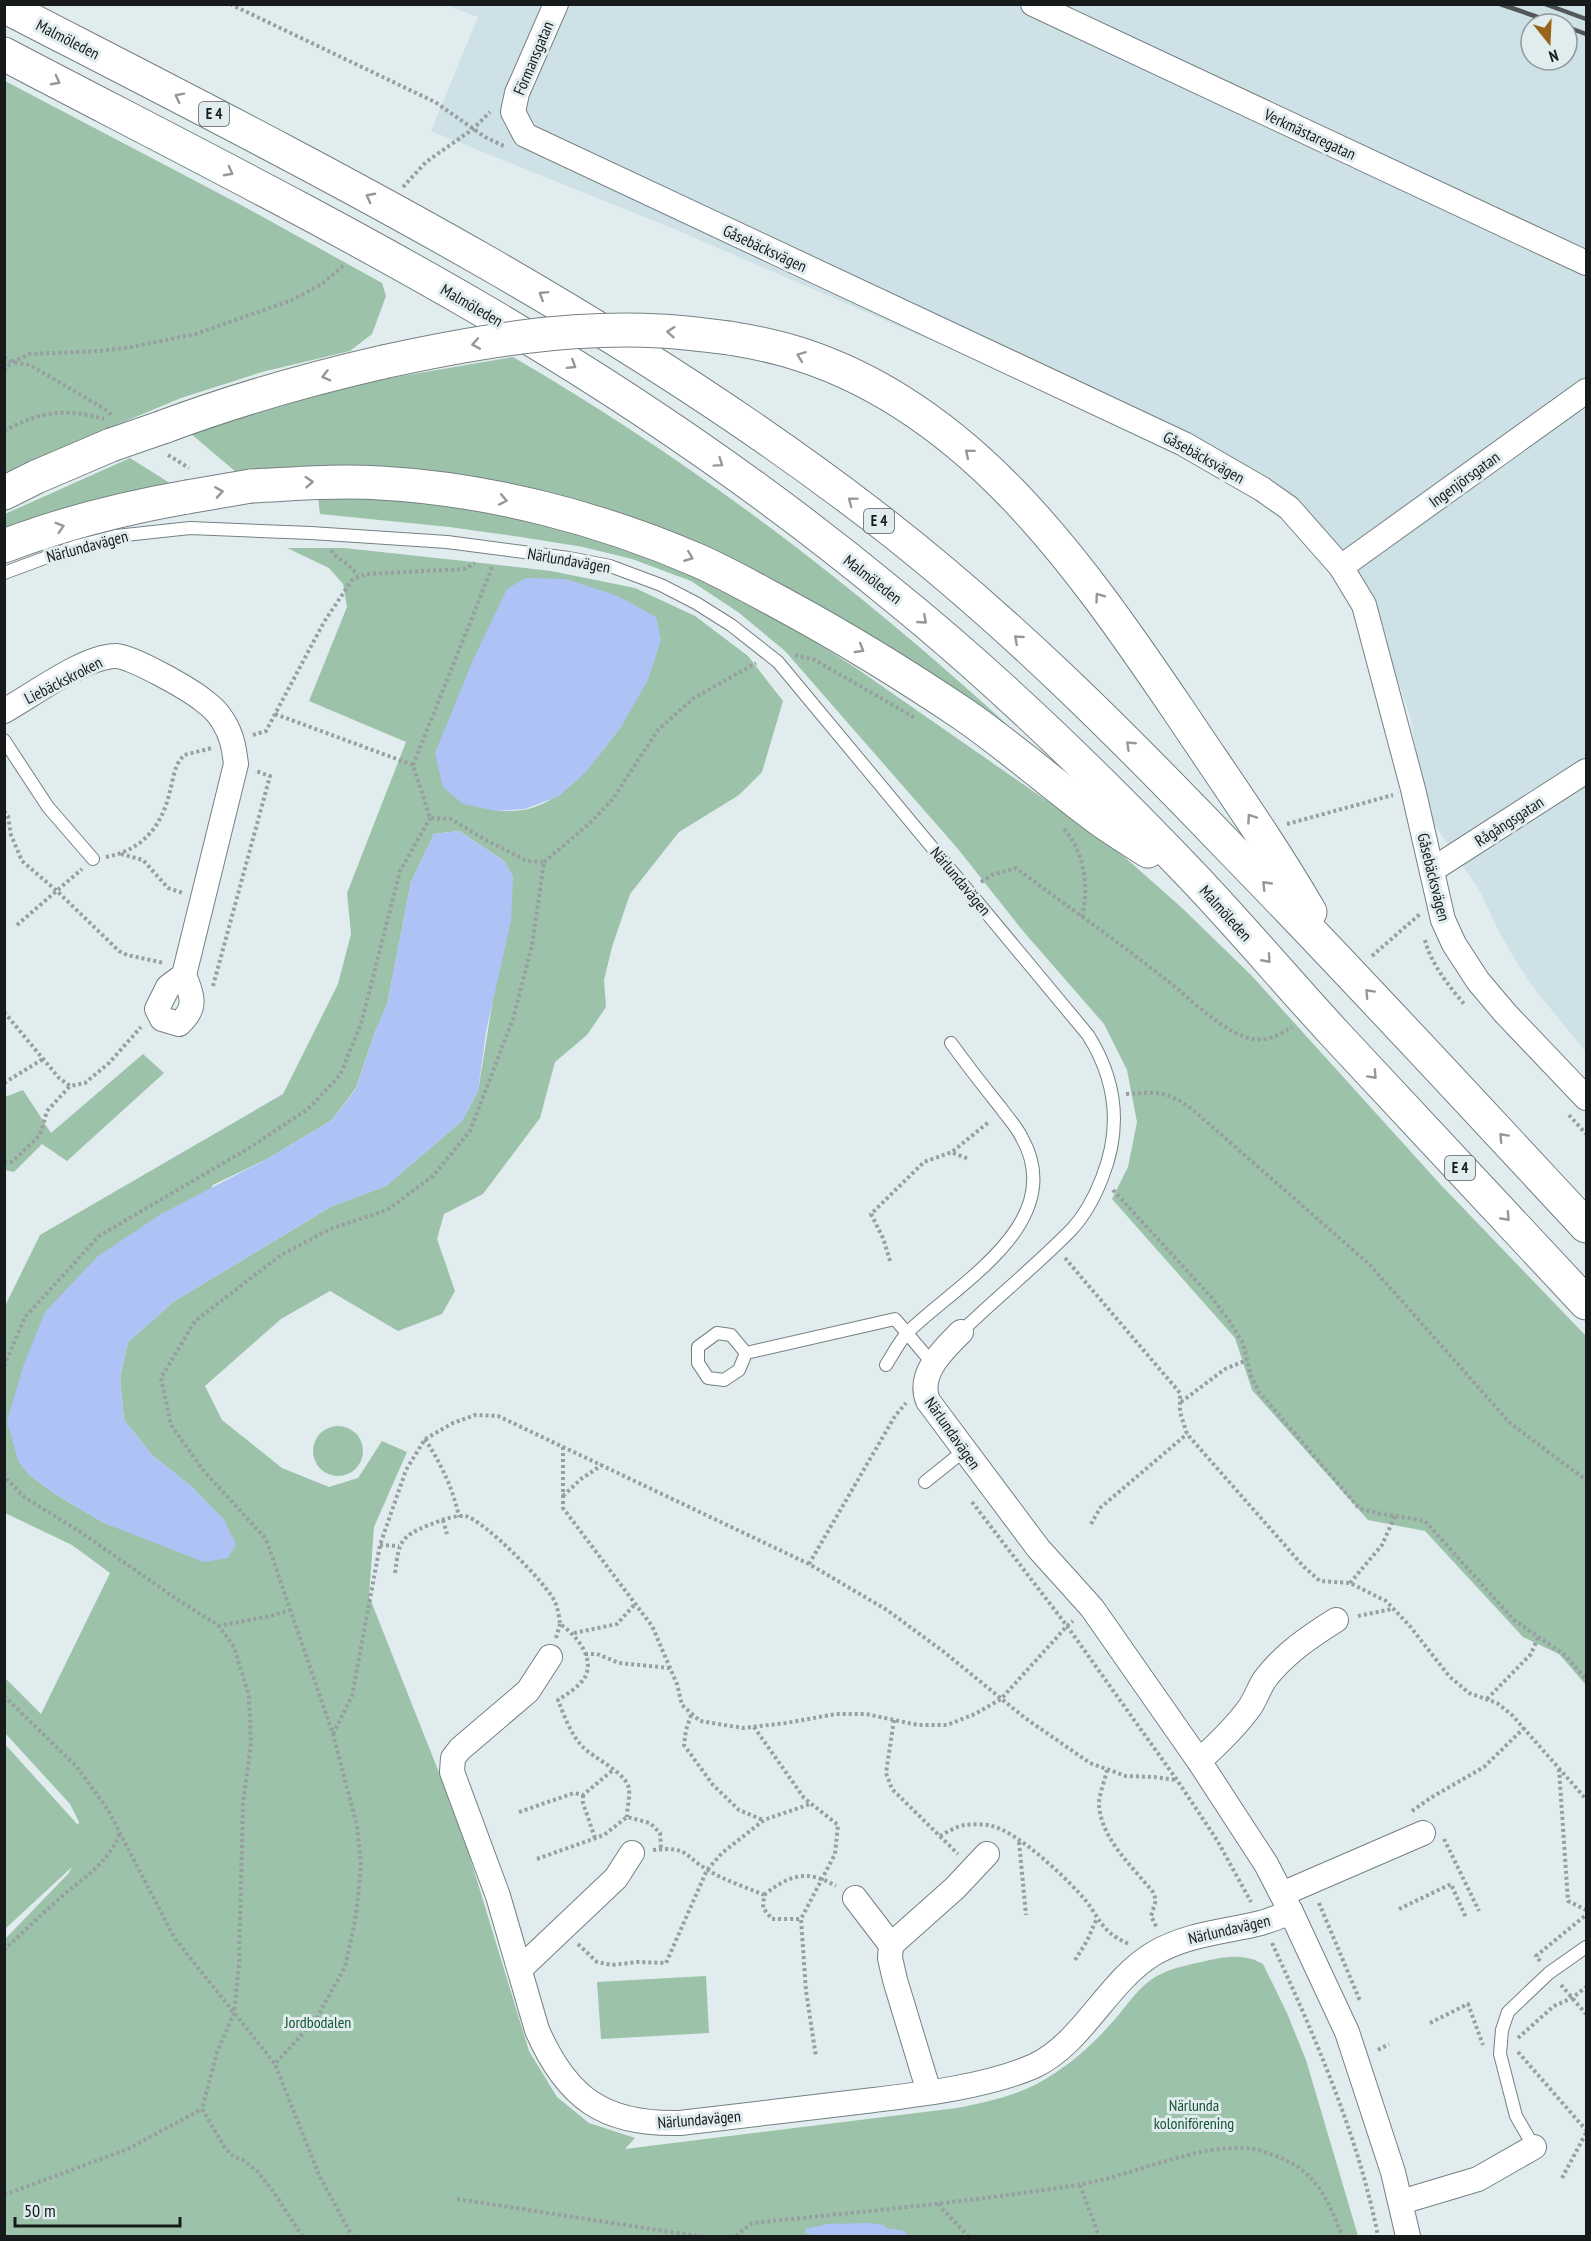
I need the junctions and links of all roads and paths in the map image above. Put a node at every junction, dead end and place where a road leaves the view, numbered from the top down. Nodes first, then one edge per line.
1 (556, 4) edge
2 (1034, 4) edge
3 (4, 6) edge
4 (4, 54) edge
5 (503, 111) junction
6 (402, 188) dead end
7 (1587, 263) edge
8 (345, 264) dead end
9 (4, 357) edge
10 (12, 362) junction
11 (4, 371) edge
12 (1587, 391) edge
13 (4, 431) edge
14 (113, 434) junction
15 (4, 493) edge
16 (333, 535) junction
17 (4, 546) edge
18 (499, 549) junction
19 (1341, 567) junction
20 (4, 573) edge
21 (358, 575) junction
22 (774, 659) junction
23 (4, 711) edge
24 (274, 714) junction
25 (925, 724) dead end
26 (4, 740) edge
27 (235, 753) junction
28 (413, 765) junction
29 (1587, 771) edge
30 (1413, 789) junction
31 (4, 810) edge
32 (1280, 816) dead end
33 (430, 818) junction
34 (1061, 826) dead end
35 (120, 854) junction
36 (93, 859) junction
37 (544, 862) junction
38 (1432, 870) junction
39 (1200, 884) junction
40 (970, 890) junction
41 (57, 891) junction
42 (202, 898) junction
43 (1420, 914) dead end
44 (1082, 917) junction
45 (17, 925) dead end
46 (1372, 956) dead end
47 (1336, 958) junction
48 (184, 972) junction
49 (212, 992) dead end
50 (158, 1009) joint
51 (4, 1012) edge
52 (1295, 1025) dead end
53 (951, 1043) dead end
54 (43, 1059) junction
55 (4, 1083) edge
56 (1127, 1084) dead end
57 (70, 1086) junction
58 (1128, 1094) junction
59 (1114, 1095) junction
60 (1587, 1098) edge
61 (1129, 1103) dead end
62 (1002, 1111) junction
63 (952, 1152) junction
64 (969, 1159) dead end
65 (4, 1161) edge
66 (1102, 1178) junction
67 (1117, 1184) dead end
68 (1114, 1190) junction
69 (1109, 1198) dead end
70 (1587, 1226) edge
71 (1054, 1245) junction
72 (890, 1261) dead end
73 (1587, 1303) edge
74 (961, 1332) joint
75 (906, 1333) junction
76 (746, 1353) dead end
77 (1247, 1360) junction
78 (933, 1364) junction
79 (886, 1365) dead end
80 (4, 1366) edge
81 (912, 1397) dead end
82 (1180, 1403) junction
83 (1187, 1434) junction
84 (425, 1439) junction
85 (563, 1447) junction
86 (965, 1450) junction
87 (602, 1466) junction
88 (4, 1473) edge
89 (1587, 1480) edge
90 (926, 1482) dead end
91 (563, 1496) junction
92 (1395, 1516) junction
93 (459, 1518) junction
94 (443, 1520) junction
95 (1091, 1524) dead end
96 (447, 1534) dead end
97 (380, 1545) junction
98 (399, 1546) junction
99 (808, 1564) junction
100 (395, 1573) dead end
101 (1350, 1583) junction
102 (635, 1604) junction
103 (1092, 1608) junction
104 (1392, 1608) junction
105 (290, 1610) junction
106 (1336, 1620) joint
107 (218, 1626) junction
108 (574, 1633) junction
109 (1539, 1635) junction
110 (585, 1654) junction
111 (550, 1657) dead end
112 (670, 1668) junction
113 (1587, 1679) edge
114 (4, 1696) edge
115 (1001, 1700) junction
116 (1487, 1700) junction
117 (1126, 1709) dead end
118 (691, 1715) junction
119 (894, 1720) junction
120 (754, 1727) junction
121 (1524, 1728) junction
122 (333, 1734) junction
123 (1199, 1761) junction
124 (1559, 1768) junction
125 (613, 1770) junction
126 (1107, 1770) junction
127 (1177, 1780) junction
128 (583, 1795) junction
129 (1587, 1799) edge
130 (811, 1804) junction
131 (519, 1812) dead end
132 (627, 1817) junction
133 (1405, 1817) dead end
134 (764, 1820) junction
135 (120, 1832) junction
136 (1423, 1833) joint
137 (940, 1836) junction
138 (595, 1839) junction
139 (1019, 1841) junction
140 (661, 1850) junction
141 (632, 1853) joint
142 (537, 1859) dead end
143 (980, 1862) joint
144 (707, 1870) junction
145 (822, 1878) junction
146 (764, 1895) junction
147 (855, 1898) joint
148 (1287, 1903) junction
149 (1399, 1909) dead end
150 (1587, 1910) edge
151 (1479, 1911) dead end
152 (1026, 1915) dead end
153 (1587, 1915) edge
154 (1097, 1917) junction
155 (1466, 1918) dead end
156 (801, 1919) junction
157 (1262, 1923) junction
158 (562, 1929) junction
159 (891, 1945) junction
160 (1587, 1947) edge
161 (4, 1950) edge
162 (1160, 1950) junction
163 (1536, 1956) dead end
164 (1075, 1960) dead end
165 (520, 1969) junction
166 (1549, 1973) junction
167 (1587, 1987) edge
168 (1572, 1998) junction
169 (234, 2013) junction
170 (1587, 2014) edge
171 (1430, 2023) dead end
172 (1389, 2044) dead end
173 (1378, 2050) dead end
174 (1500, 2054) junction
175 (816, 2057) dead end
176 (275, 2064) junction
177 (929, 2092) junction
178 (202, 2109) junction
179 (1587, 2132) edge
180 (1534, 2147) joint
181 (1562, 2178) dead end
182 (1080, 2185) junction
183 (4, 2195) edge
184 (456, 2199) dead end
185 (1401, 2202) junction
186 (938, 2203) junction
187 (302, 2236) edge
188 (352, 2236) edge
189 (697, 2236) edge
190 (736, 2236) edge
191 (968, 2236) edge
192 (1099, 2236) edge
193 (1342, 2236) edge
194 (1378, 2236) edge
195 (1407, 2236) edge

1 - 5 street, Förmansgatan
2 - 7 street, Verkmästaregatan
47 -> 3 highway, Malmöleden / E 4
4 -> 39 highway, Malmöleden / E 4
5 - 6 path
5 - 19 street, Gåsebäcksvägen
8 - 10 path
9 - 10 path
10 - 11 path
10 - 14 path
12 - 19 street, Ingenjörsgatan
13 - 14 path
14 - 15 highway
47 -> 14 highway, bridge
16 - 18 lane, Närlundavägen
16 - 20 lane, Närlundavägen
16 - 21 path
17 -> 39 highway, bridge
18 - 21 path
18 - 22 lane, Närlundavägen
18 - 28 path
19 - 30 street, Gåsebäcksvägen
21 - 24 path
22 - 25 path
22 - 37 path
22 - 40 lane, Närlundavägen
23 - 27 street, Liebäckskroken
24 - 27 path
24 - 28 path
26 - 36 lane
27 - 35 path
27 - 42 street
27 - 49 path
28 - 33 path
29 - 38 street, Rågångsgatan
30 - 32 path
30 - 38 street, Gåsebäcksvägen
31 - 41 path
33 - 37 path
33 - 80 path
34 - 44 path
35 - 36 path
35 - 42 path
36 - 41 path
37 - 105 path
38 - 60 street, Gåsebäcksvägen
39 -> 73 highway, Malmöleden / E 4
40 - 44 path
40 - 59 lane, Närlundavägen
41 - 45 path
41 - 48 path
42 - 48 street
43 - 46 path
44 - 52 path
70 -> 47 highway, Malmöleden / E 4
48 - 50 street
50 - 57 path
51 - 54 path
53 - 62 lane
54 - 55 path
54 - 57 path
56 - 58 path
57 - 65 path
58 - 59 path
58 - 61 path
58 - 89 path
59 - 66 lane, Närlundavägen
62 - 63 path
62 - 75 lane
63 - 64 path
63 - 72 path
66 - 68 path
66 - 71 lane, Närlundavägen
67 - 68 path
68 - 69 path
68 - 77 path
71 - 74 lane, Närlundavägen
71 - 82 path
74 - 78 street, Närlundavägen
75 - 76 lane
75 - 78 lane
75 - 79 lane
77 - 82 path
77 - 92 path
78 - 86 street, Närlundavägen
81 - 99 path
82 - 83 path
83 - 95 path
83 - 101 path
84 - 85 path
84 - 93 path
84 - 97 path
85 - 87 path
85 - 91 path
86 - 90 lane
86 - 103 street, Närlundavägen
87 - 91 path
87 - 99 path
88 - 107 path
91 - 102 path
92 - 101 path
92 - 109 path
93 - 94 path
93 - 108 path
94 - 96 path
94 - 98 path
97 - 98 path
97 - 122 path
98 - 100 path
99 - 115 path
101 - 104 path
102 - 108 path
102 - 112 path
103 - 115 path
103 - 123 street, Närlundavägen
104 - 106 path
104 - 116 path
105 - 107 path
105 - 122 path
106 - 123 street
107 - 169 path
108 - 110 path
109 - 113 path
109 - 116 path
110 - 112 path
110 - 125 path
111 - 165 street, Närlundavägen
112 - 118 path
114 - 135 path
115 - 119 path
115 - 126 path
116 - 121 path
117 - 127 path
118 - 120 path
118 - 134 path
119 - 120 path
119 - 137 path
120 - 130 path
121 - 124 path
121 - 133 path
122 - 176 path
123 - 148 street, Närlundavägen
124 - 129 path
124 - 150 path
125 - 128 path
125 - 132 path
126 - 127 path
126 - 162 path
127 - 157 path
128 - 131 path
128 - 138 path
130 - 134 path
130 - 145 path
132 - 138 path
132 - 140 path
134 - 144 path
135 - 161 path
135 - 169 path
136 - 148 street, Närlundavägen
136 - 151 path
137 - 139 path
137 - 143 path
138 - 142 path
139 - 152 path
139 - 154 path
140 - 141 path
140 - 144 path
141 - 158 street
143 - 159 street
144 - 146 path
144 - 158 path
145 - 146 path
145 - 147 path
145 - 156 path
146 - 156 path
147 - 159 street
148 - 157 street, Närlundavägen
148 - 185 street, Närlundavägen
149 - 155 path
153 - 163 path
154 - 162 path
154 - 164 path
156 - 175 path
157 - 162 street, Närlundavägen
157 - 194 path
158 - 165 street
159 - 177 street
160 - 166 lane
162 - 177 street, Närlundavägen
165 - 177 street, Närlundavägen
166 - 168 path
166 - 174 lane
167 - 168 path
168 - 170 path
168 - 179 path
169 - 176 path
169 - 178 path
171 - 174 path
172 - 173 path
174 - 180 lane
176 - 188 path
178 - 183 path
178 - 187 path
179 - 181 path
180 - 185 street
182 - 186 path
182 - 192 path
182 - 193 path
184 - 189 path
185 - 195 street, Närlundavägen
186 - 190 path
186 - 191 path

